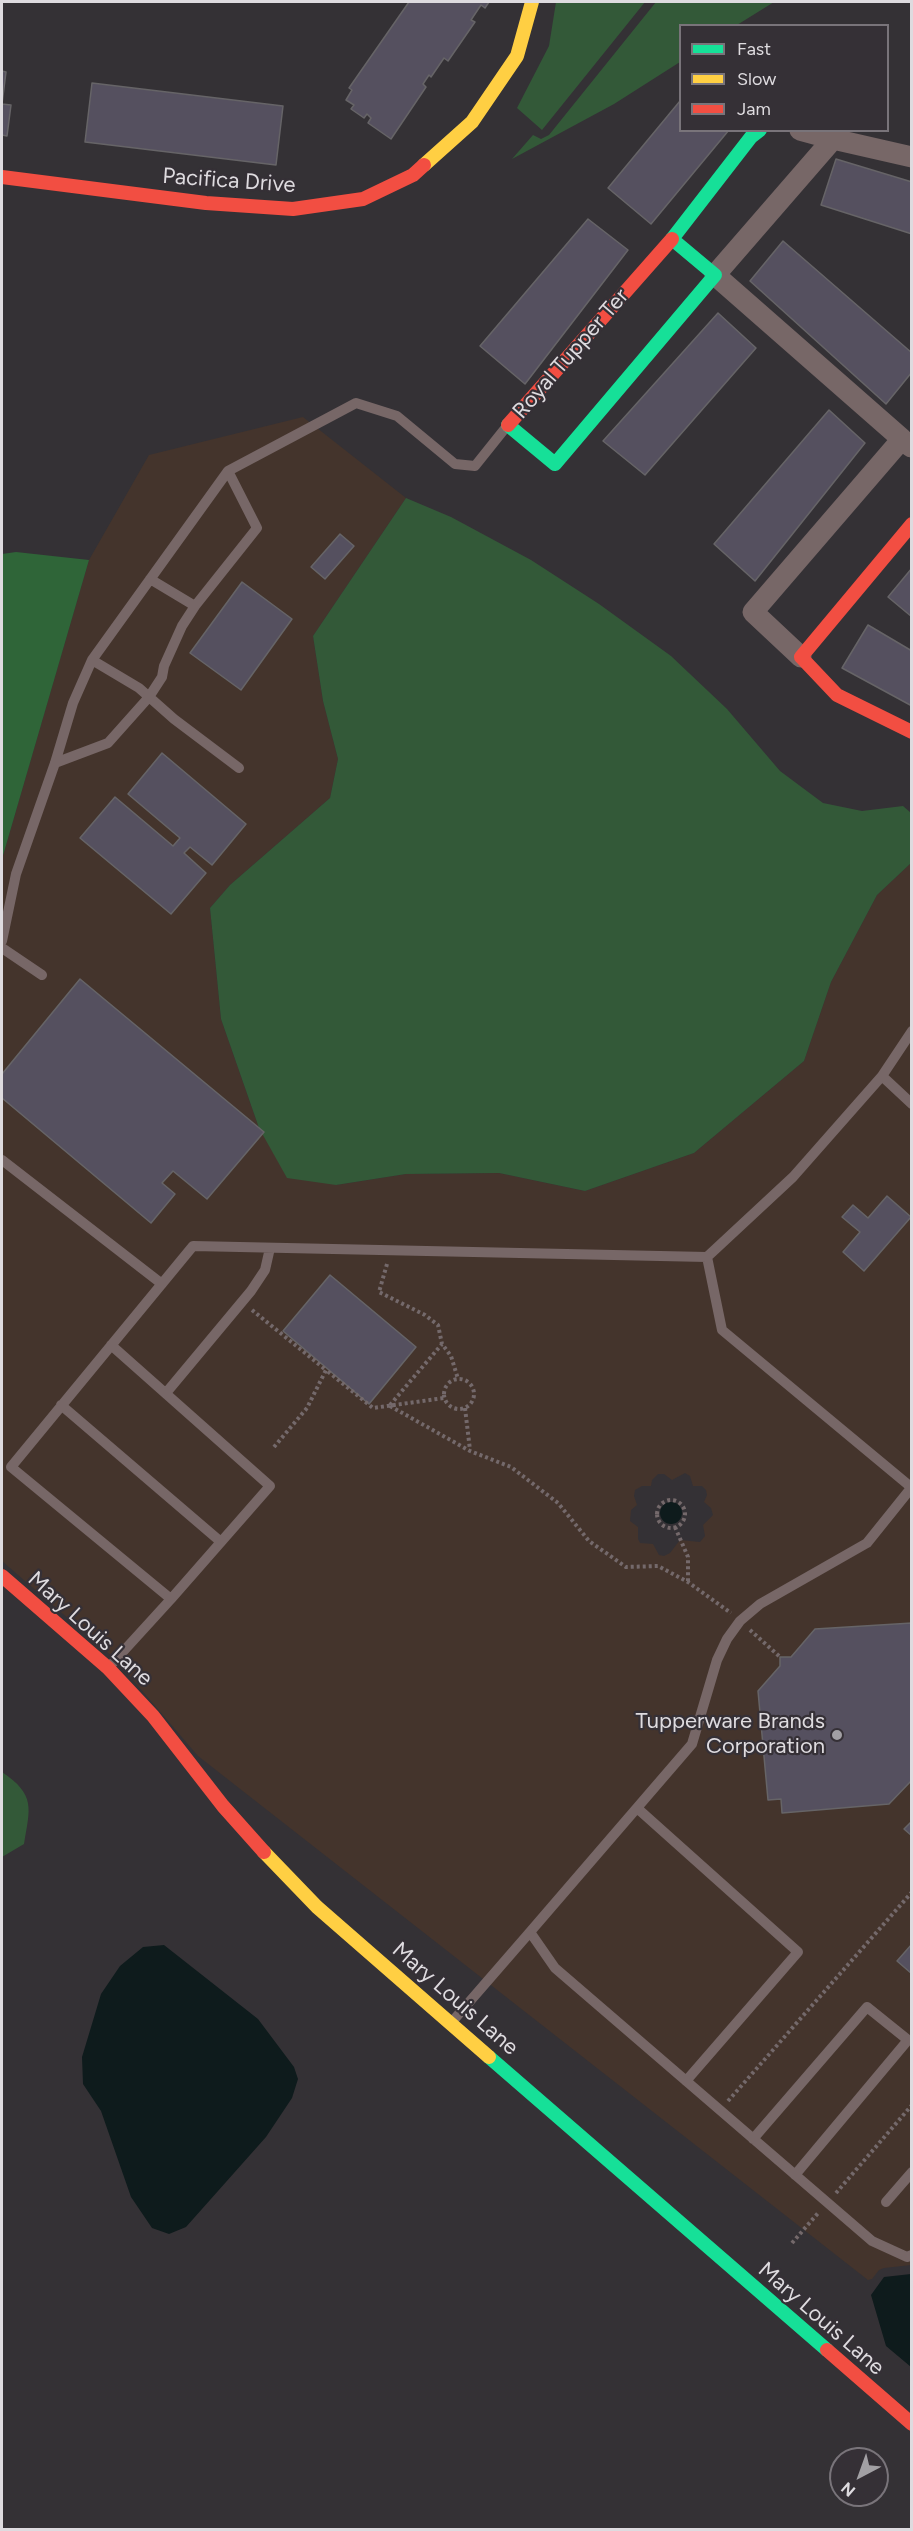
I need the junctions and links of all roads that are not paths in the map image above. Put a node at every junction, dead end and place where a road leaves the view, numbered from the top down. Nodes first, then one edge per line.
1 (532, 2) edge
2 (757, 132) edge
3 (807, 132) edge
4 (833, 139) junction
5 (912, 157) edge
6 (2, 177) edge
7 (672, 239) junction
8 (716, 275) junction
9 (507, 426) junction
10 (907, 443) edge
11 (228, 471) junction
12 (912, 524) edge
13 (150, 579) junction
14 (195, 606) junction
15 (801, 657) junction
16 (92, 660) junction
17 (149, 697) junction
18 (912, 732) edge
19 (55, 763) junction
20 (239, 768) dead end
21 (2, 941) edge
22 (2, 948) edge
23 (42, 975) dead end
24 (912, 1031) edge
25 (882, 1076) junction
26 (912, 1104) edge
27 (2, 1160) edge
28 (270, 1248) junction
29 (707, 1257) junction
30 (162, 1284) junction
31 (111, 1345) junction
32 (166, 1393) junction
33 (62, 1405) junction
34 (911, 1488) edge
35 (221, 1542) junction
36 (2, 1576) edge
37 (171, 1599) junction
38 (108, 1668) junction
39 (637, 1808) junction
40 (530, 1932) junction
41 (451, 2023) junction
42 (686, 2081) junction
43 (753, 2139) junction
44 (912, 2172) edge
45 (795, 2175) junction
46 (886, 2202) dead end
47 (912, 2255) edge
48 (912, 2424) edge

1 - 6 street, Pacifica Drive
2 - 7 street, Royal Tupper Ter
3 - 4 street
4 - 5 street
4 - 8 street, Royal Tupper Ter
7 - 8 street
7 - 9 street, Royal Tupper Ter
8 - 9 street, Royal Tupper Ter
8 - 10 street
9 - 11 lane
10 - 15 street
11 - 13 lane
11 - 14 lane
12 - 15 street
13 - 14 lane
13 - 16 lane
14 - 17 lane
15 - 18 street
16 - 17 lane
16 - 19 lane
17 - 19 lane
17 - 20 lane
19 - 21 lane
22 - 23 lane
24 - 25 lane
25 - 26 lane
25 - 29 lane
27 - 30 lane
28 - 29 lane
28 - 30 lane
28 - 32 lane
29 - 34 lane
30 - 31 lane
31 - 32 lane
31 - 33 lane
32 - 35 lane
33 - 35 lane
33 - 37 lane
34 - 39 lane
35 - 37 lane
36 - 38 street, Mary Louis Lane
37 - 38 lane
38 - 41 street, Mary Louis Lane
39 - 40 lane
39 - 42 lane
40 - 41 lane
40 - 42 lane
41 - 48 street, Mary Louis Lane
42 - 43 lane
43 - 45 lane
43 - 45 lane
44 - 46 lane
45 - 47 lane

